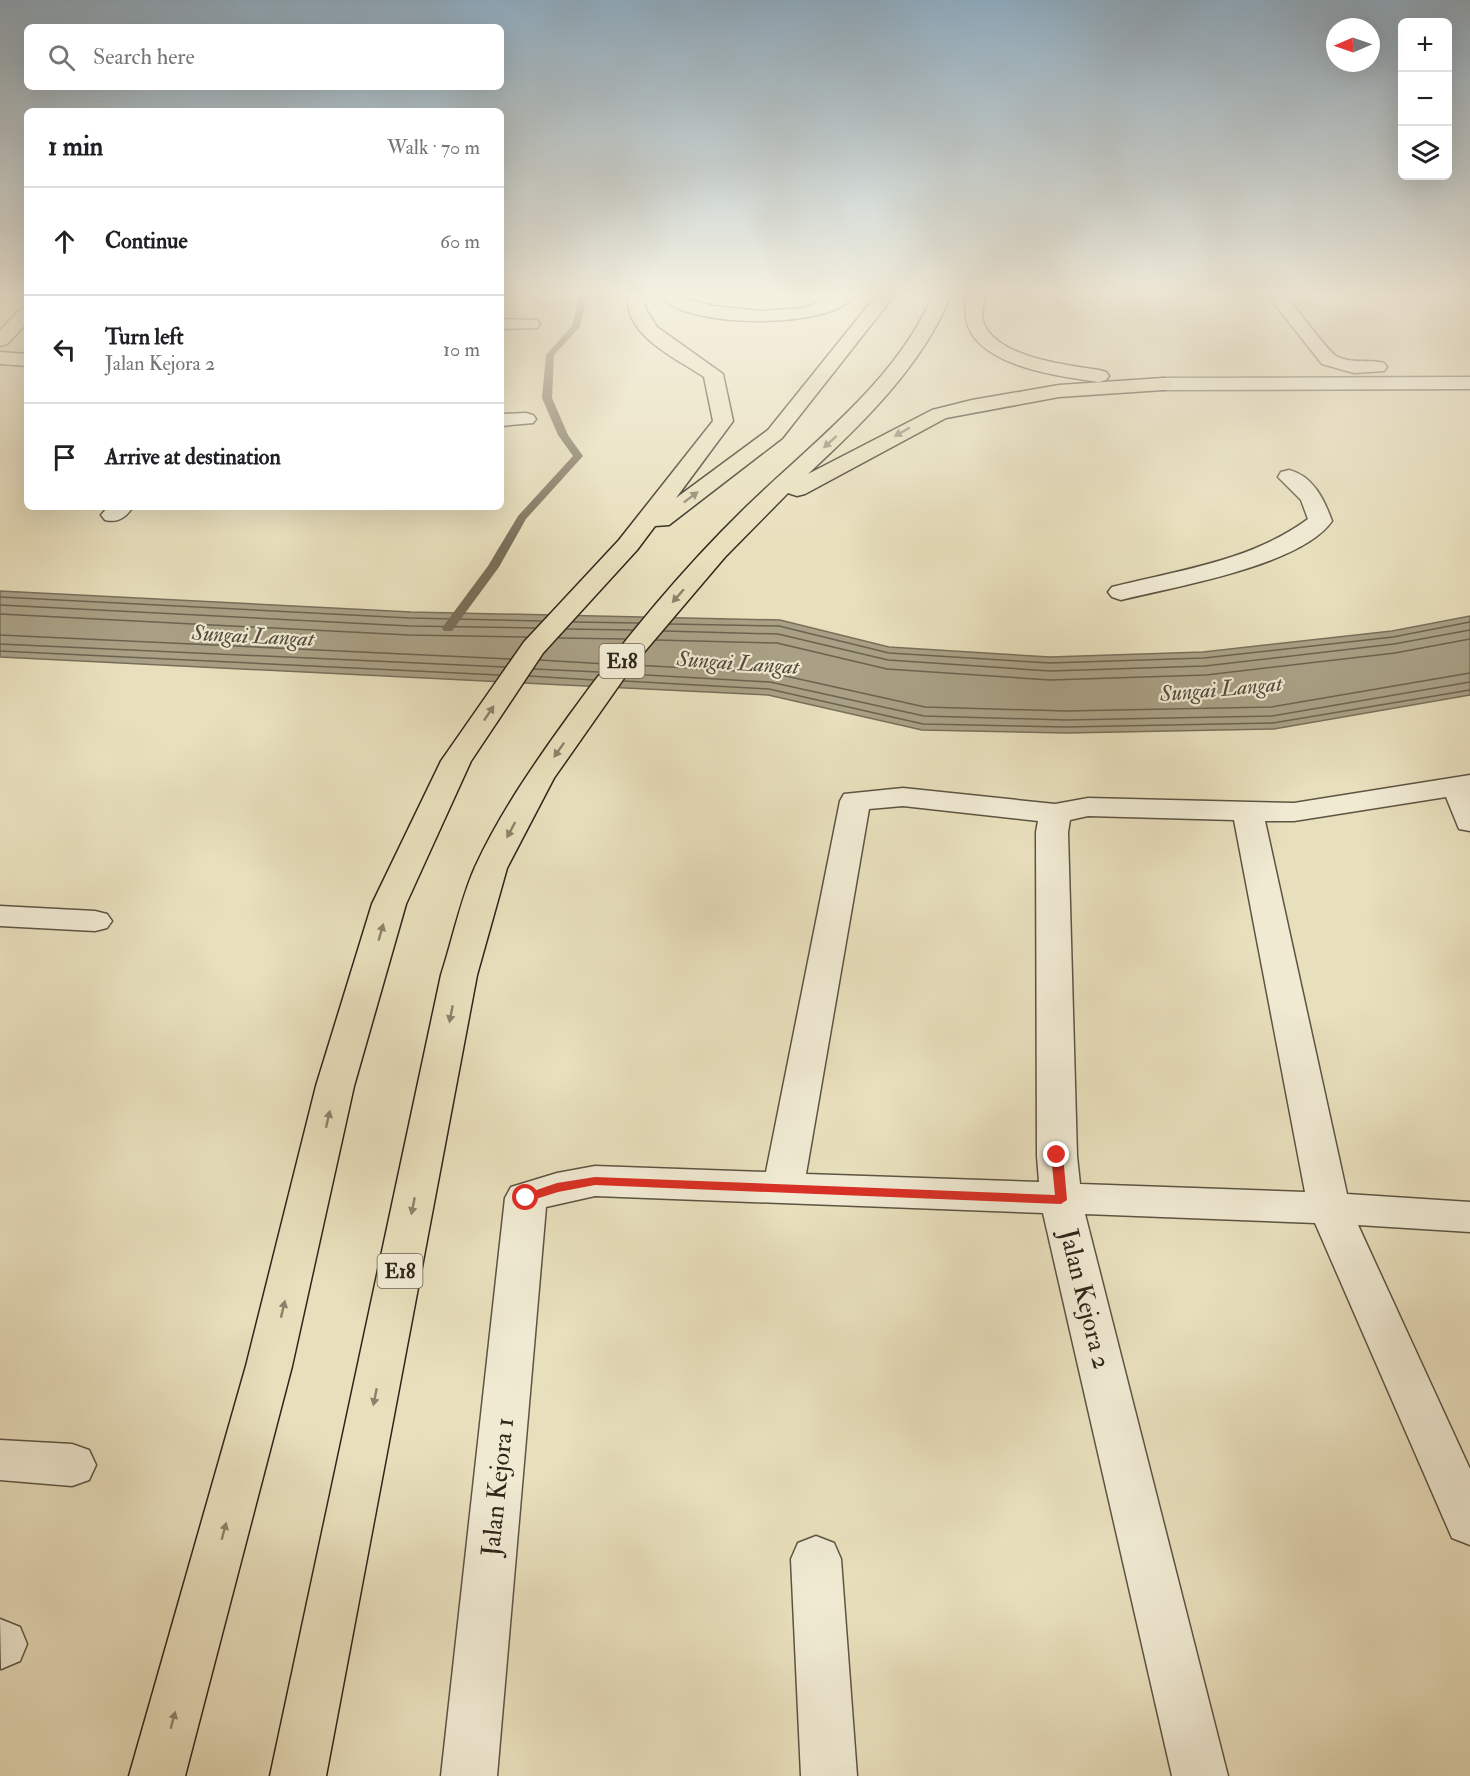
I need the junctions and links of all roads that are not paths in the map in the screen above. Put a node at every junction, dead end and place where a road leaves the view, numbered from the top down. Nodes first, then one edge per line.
1 (714, 380) edge
2 (818, 380) edge
3 (887, 380) edge
4 (1130, 380) edge
5 (1470, 383) edge
6 (1163, 384) junction
7 (526, 419) dead end
8 (504, 420) edge
9 (1289, 477) dead end
10 (755, 511) junction
11 (628, 545) junction
12 (1121, 592) dead end
13 (1464, 785) edge
14 (1248, 812) junction
15 (1055, 813) junction
16 (1470, 822) edge
17 (0, 916) edge
18 (95, 921) dead end
19 (783, 1189) junction
20 (1061, 1200) junction
21 (1329, 1208) junction
22 (1470, 1216) edge
23 (0, 1460) edge
24 (72, 1465) dead end
25 (1470, 1523) edge
26 (816, 1559) dead end
27 (158, 1776) edge
28 (298, 1776) edge
29 (469, 1776) edge
30 (829, 1776) edge
31 (1200, 1776) edge

1 - 11 highway
11 -> 2 highway
3 -> 10 highway, E18
4 - 6 highway
5 - 6 street
6 -> 10 highway
7 - 8 street
9 - 12 street
10 -> 28 highway, E18
27 -> 11 highway
13 - 14 street
13 - 16 street
14 - 15 street
14 - 21 street
15 - 19 street
15 - 20 street, Jalan Kejora 2
17 - 18 street
19 - 20 street
19 - 29 street, Jalan Kejora 1
20 - 21 street
20 - 31 street, Jalan Kejora 2
21 - 22 street
21 - 25 street
23 - 24 street
26 - 30 street

